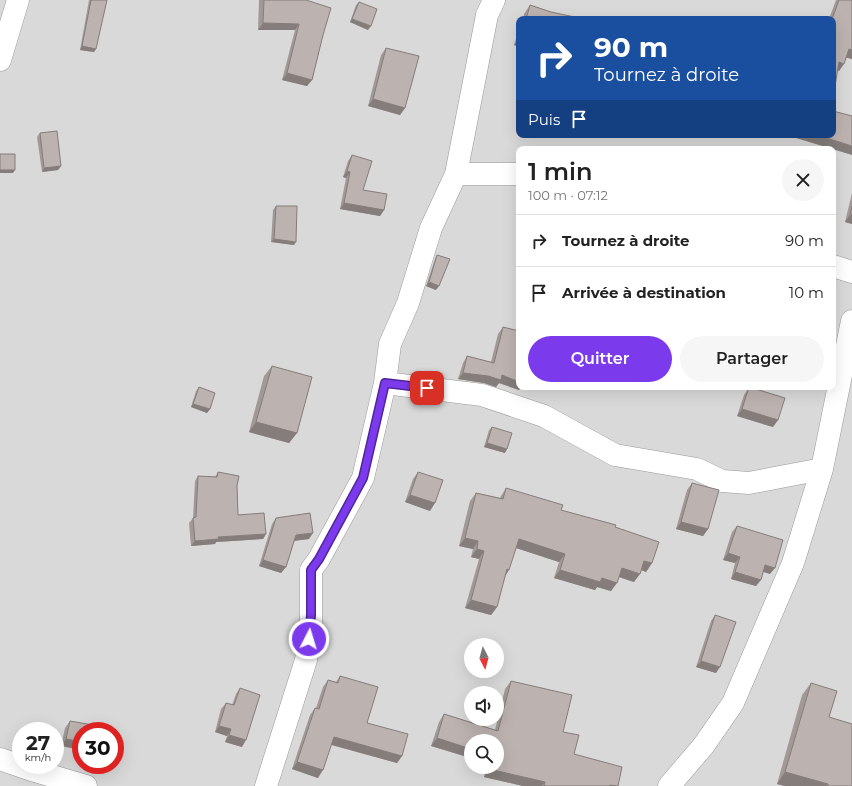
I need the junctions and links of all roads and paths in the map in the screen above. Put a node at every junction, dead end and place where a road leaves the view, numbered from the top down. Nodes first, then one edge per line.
1 (18, 0) edge
2 (494, 0) edge
3 (0, 60) edge
4 (456, 174) junction
5 (516, 174) edge
6 (836, 267) edge
7 (852, 272) edge
8 (852, 321) edge
9 (385, 383) junction
10 (822, 469) junction
11 (0, 758) edge
12 (86, 786) edge
13 (266, 786) edge
14 (669, 786) edge

1 - 3 street
2 - 4 street
4 - 5 street
4 - 9 street
6 - 7 street
8 - 10 street
9 - 10 street
9 - 13 street
10 - 14 street
11 - 12 street

